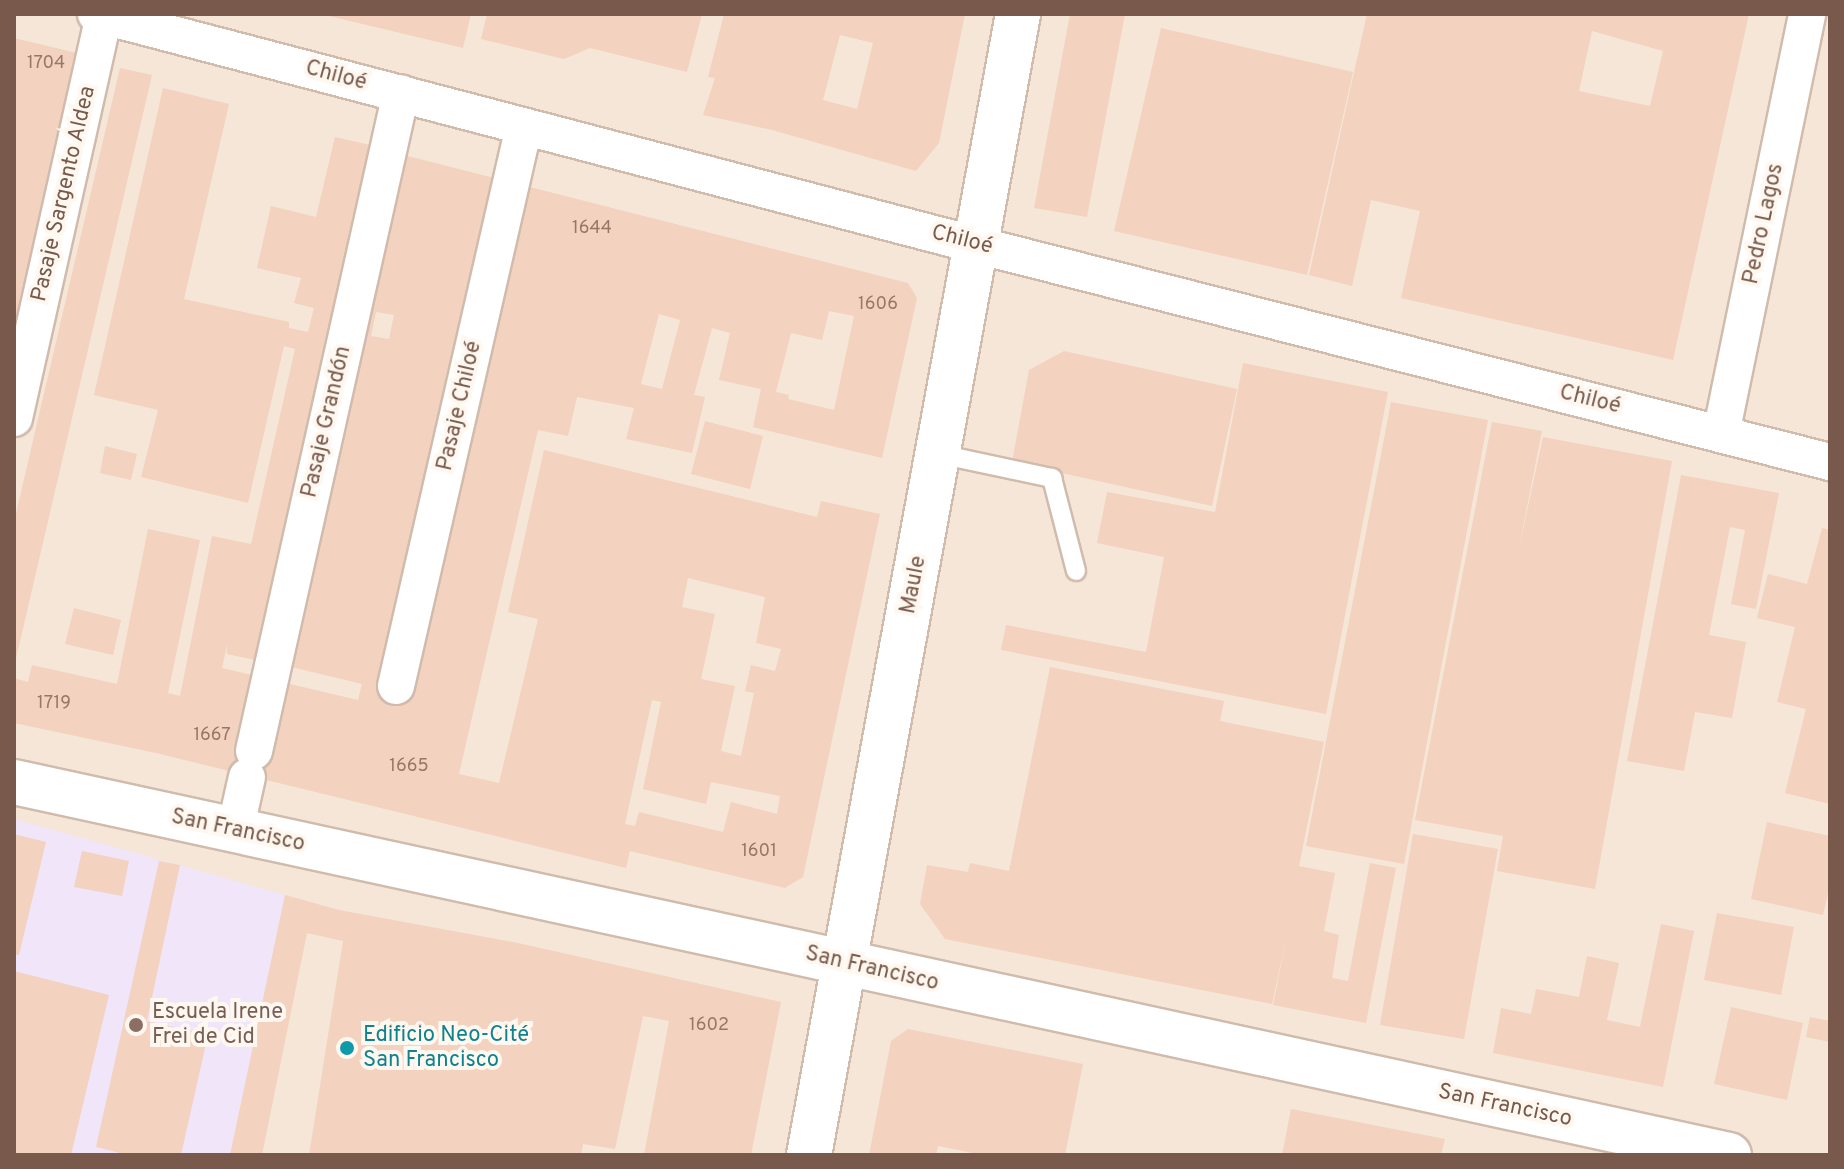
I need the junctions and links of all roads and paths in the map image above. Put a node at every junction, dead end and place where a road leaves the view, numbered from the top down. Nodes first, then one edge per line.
1 (1018, 14) edge
2 (1807, 14) edge
3 (100, 15) edge
4 (166, 23) edge
5 (401, 93) junction
6 (524, 126) junction
7 (977, 244) junction
8 (14, 418) edge
9 (1721, 434) junction
10 (939, 454) junction
11 (1830, 462) edge
12 (1076, 571) dead end
13 (396, 686) dead end
14 (14, 782) edge
15 (235, 831) junction
16 (844, 962) junction
17 (809, 1155) edge
18 (1729, 1155) edge

1 - 7 main road, Maule
2 - 9 street, Pedro Lagos
3 - 4 street, Chiloé
3 - 8 street, Pasaje Sargento Aldea
4 - 5 street, Chiloé
5 - 6 street, Chiloé
5 - 15 street, Pasaje Grandón
6 - 7 street, Chiloé
6 - 13 street, Pasaje Chiloé
7 - 9 street, Chiloé
7 - 10 main road, Maule
9 - 11 street, Chiloé
10 - 12 lane
10 - 16 main road, Maule
14 - 15 main road, San Francisco
15 - 16 main road, San Francisco
16 - 17 main road, Maule
16 - 18 main road, San Francisco

